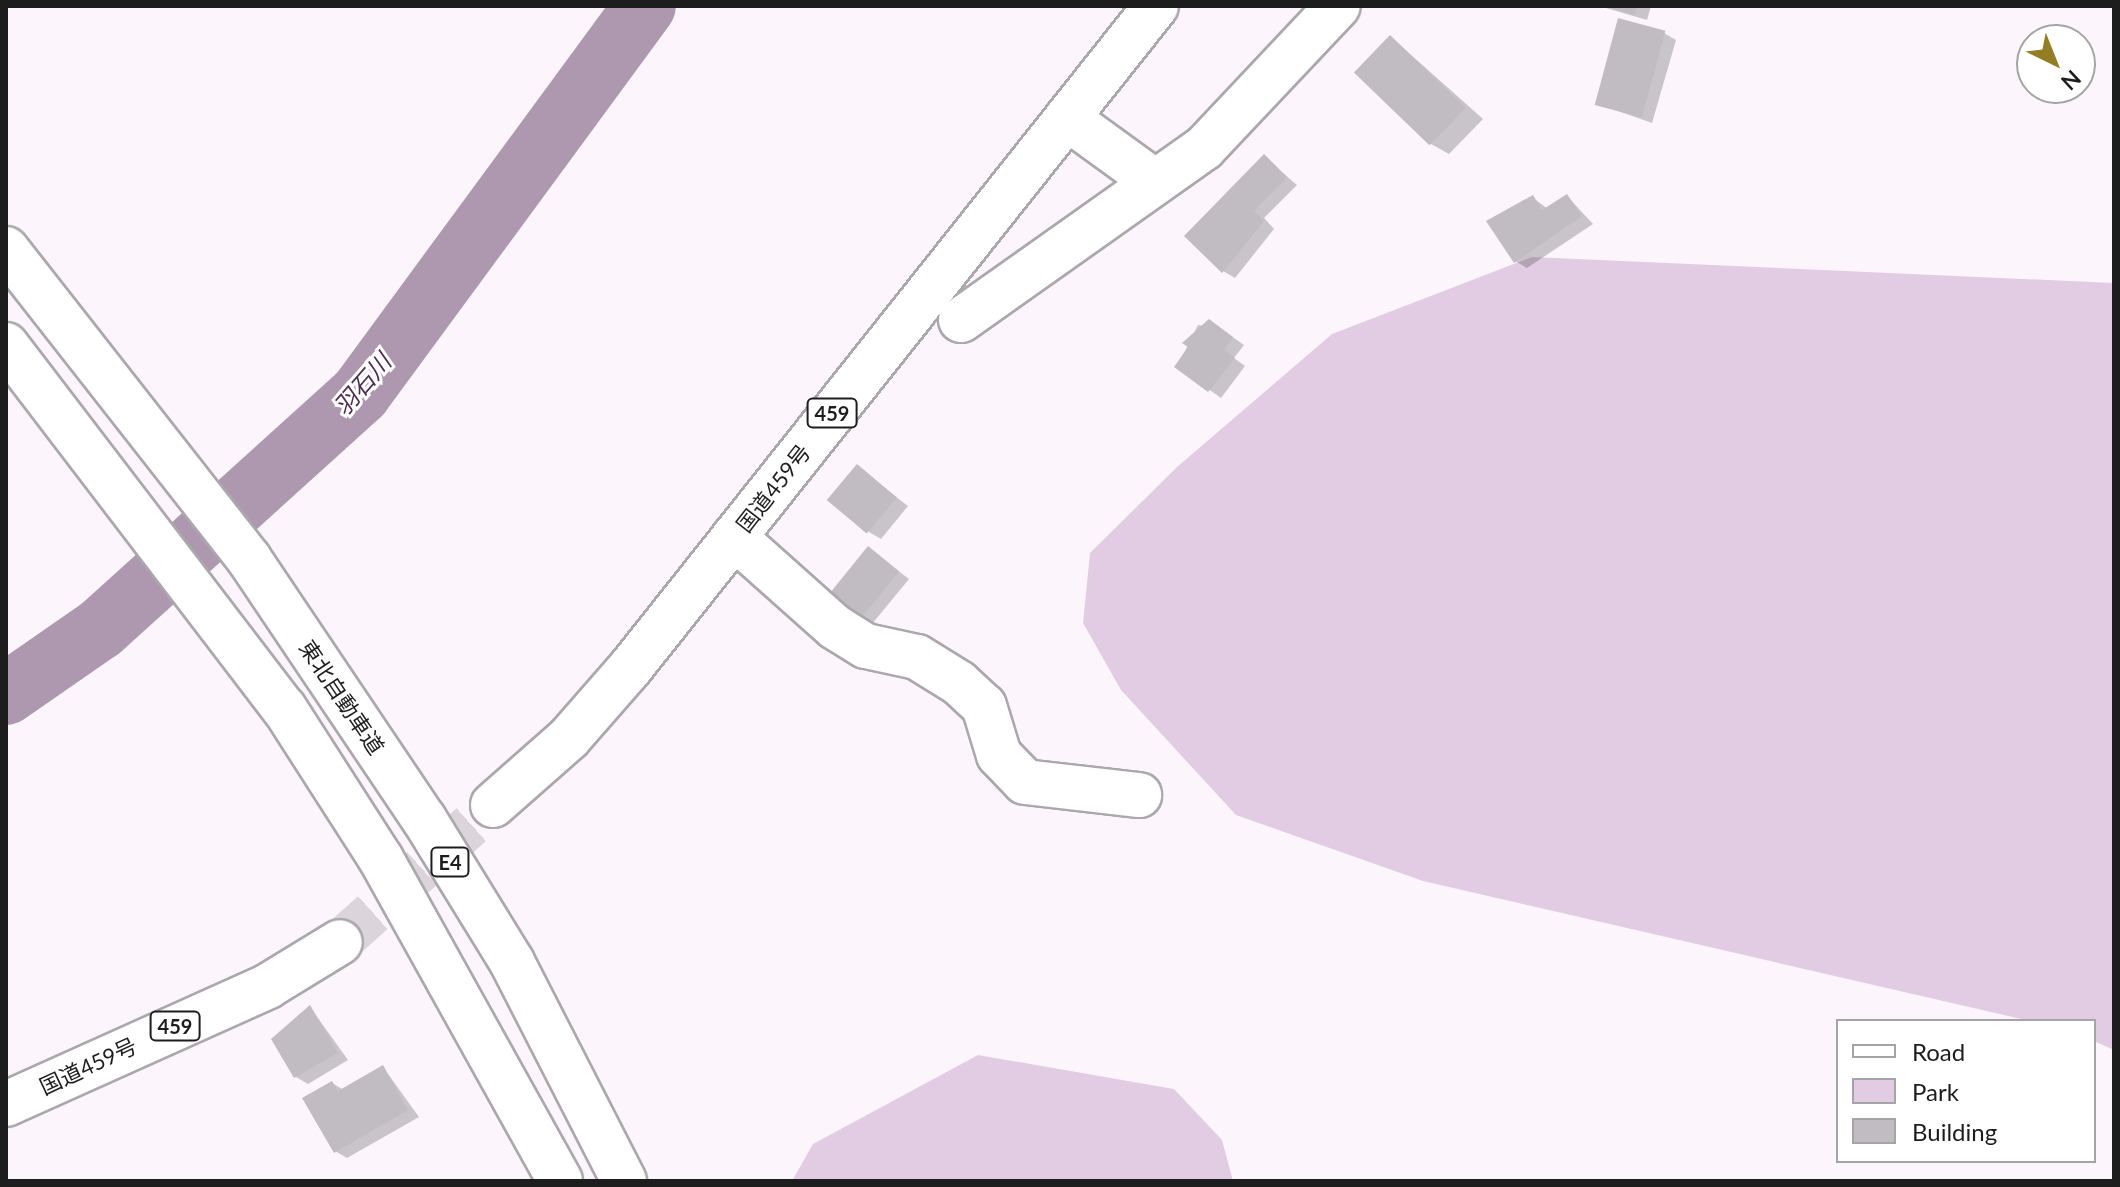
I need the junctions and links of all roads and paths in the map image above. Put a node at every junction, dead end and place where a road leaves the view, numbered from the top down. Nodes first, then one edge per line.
1 (1156, 6) edge
2 (1338, 6) edge
3 (1067, 118) junction
4 (1155, 182) junction
5 (6, 249) edge
6 (961, 320) dead end
7 (6, 345) edge
8 (734, 537) junction
9 (1139, 795) dead end
10 (493, 805) tunnel mouth
11 (340, 942) tunnel mouth
12 (6, 1104) edge
13 (560, 1181) edge
14 (624, 1181) edge

1 - 3 main road, 国道459号 / 459
2 - 4 main road
3 - 4 main road
3 - 8 main road, 国道459号 / 459
4 - 6 main road
5 - 14 main road, 東北自動車道 / E4
7 - 13 main road, E4
8 - 9 main road
8 - 10 main road, 国道459号 / 459
11 - 12 main road, 国道459号 / 459

